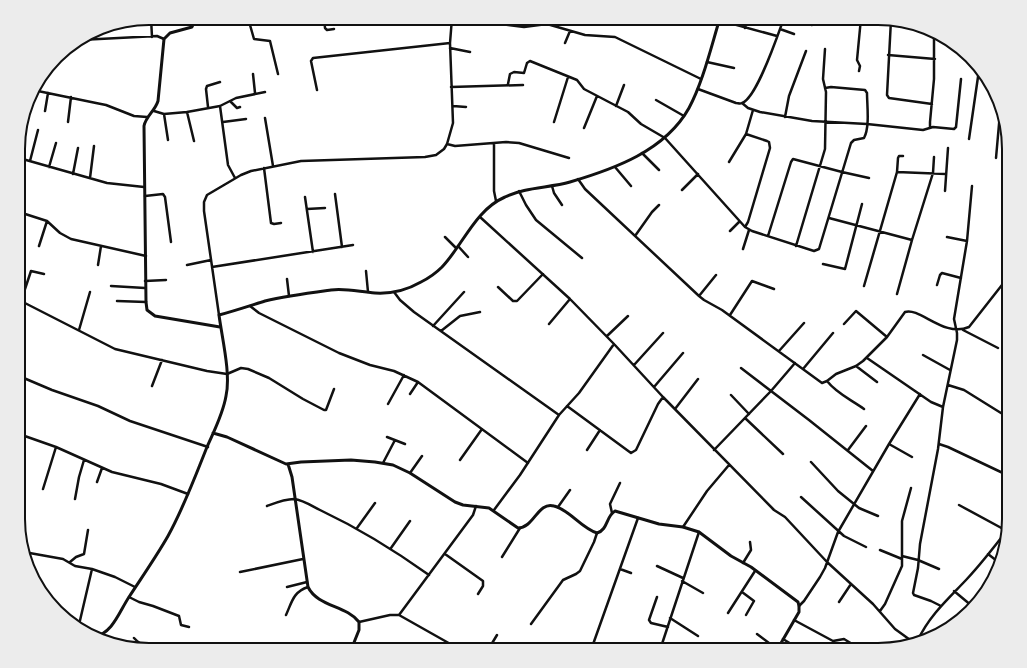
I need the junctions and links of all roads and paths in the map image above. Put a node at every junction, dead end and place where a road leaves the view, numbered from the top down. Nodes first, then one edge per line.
1 (151, 25) edge
2 (193, 25) edge
3 (197, 25) edge
4 (207, 25) edge
5 (250, 25) edge
6 (326, 25) edge
7 (451, 25) edge
8 (512, 25) edge
9 (534, 25) edge
10 (550, 25) edge
11 (718, 25) edge
12 (736, 25) edge
13 (745, 25) edge
14 (781, 25) edge
15 (860, 25) edge
16 (520, 26) joint
17 (891, 26) edge
18 (744, 28) junction
19 (334, 29) dead end
20 (780, 29) junction
21 (570, 31) junction
22 (794, 34) dead end
23 (777, 36) junction
24 (152, 37) junction
25 (94, 38) edge
26 (164, 39) junction
27 (934, 39) edge
28 (565, 43) dead end
29 (450, 44) junction
30 (450, 48) junction
31 (825, 49) dead end
32 (806, 51) dead end
33 (470, 52) dead end
34 (888, 55) junction
35 (935, 59) junction
36 (706, 62) junction
37 (734, 68) dead end
38 (860, 71) dead end
39 (253, 74) dead end
40 (278, 74) dead end
41 (978, 76) edge
42 (568, 77) junction
43 (701, 79) junction
44 (961, 79) dead end
45 (220, 82) dead end
46 (508, 84) junction
47 (523, 85) dead end
48 (624, 85) dead end
49 (452, 87) junction
50 (826, 88) junction
51 (698, 89) junction
52 (317, 90) dead end
53 (40, 91) edge
54 (265, 92) dead end
55 (48, 93) junction
56 (255, 93) junction
57 (597, 96) junction
58 (71, 98) junction
59 (656, 100) dead end
60 (230, 101) junction
61 (742, 103) junction
62 (932, 104) junction
63 (220, 106) junction
64 (453, 106) junction
65 (466, 106) dead end
66 (616, 106) junction
67 (208, 107) junction
68 (240, 107) dead end
69 (753, 110) junction
70 (45, 111) dead end
71 (154, 111) junction
72 (187, 112) junction
73 (164, 114) junction
74 (684, 116) junction
75 (147, 117) junction
76 (785, 117) junction
77 (265, 118) dead end
78 (246, 119) dead end
79 (68, 122) dead end
80 (223, 122) junction
81 (554, 122) dead end
82 (826, 122) junction
83 (999, 122) edge
84 (867, 124) junction
85 (584, 128) dead end
86 (930, 128) junction
87 (38, 130) dead end
88 (746, 134) junction
89 (665, 138) junction
90 (970, 139) dead end
91 (168, 140) dead end
92 (194, 141) dead end
93 (56, 143) dead end
94 (447, 144) junction
95 (494, 144) junction
96 (94, 146) dead end
97 (78, 148) dead end
98 (948, 148) dead end
99 (642, 152) junction
100 (903, 156) dead end
101 (934, 157) dead end
102 (569, 158) dead end
103 (996, 158) dead end
104 (25, 160) edge
105 (30, 161) junction
106 (730, 162) dead end
107 (273, 166) junction
108 (821, 166) junction
109 (49, 167) junction
110 (615, 167) junction
111 (264, 168) junction
112 (658, 170) dead end
113 (842, 172) junction
114 (897, 172) junction
115 (73, 174) junction
116 (698, 174) junction
117 (932, 174) junction
118 (946, 174) junction
119 (90, 178) junction
120 (235, 178) junction
121 (869, 178) dead end
122 (578, 179) junction
123 (552, 186) junction
124 (631, 186) dead end
125 (972, 186) dead end
126 (144, 187) junction
127 (682, 190) dead end
128 (519, 191) junction
129 (945, 191) dead end
130 (335, 194) dead end
131 (144, 196) junction
132 (305, 197) dead end
133 (496, 201) junction
134 (862, 204) dead end
135 (562, 205) dead end
136 (659, 205) dead end
137 (325, 208) dead end
138 (307, 209) junction
139 (25, 214) edge
140 (480, 217) junction
141 (829, 218) junction
142 (47, 221) junction
143 (740, 222) junction
144 (281, 223) dead end
145 (857, 225) junction
146 (745, 227) junction
147 (749, 230) junction
148 (730, 231) dead end
149 (880, 232) junction
150 (635, 236) junction
151 (768, 236) junction
152 (445, 237) dead end
153 (947, 238) dead end
154 (912, 240) junction
155 (967, 241) junction
156 (171, 242) dead end
157 (352, 245) dead end
158 (39, 246) dead end
159 (101, 246) junction
160 (457, 246) junction
161 (796, 246) junction
162 (342, 247) junction
163 (743, 249) dead end
164 (313, 252) junction
165 (146, 256) junction
166 (468, 257) dead end
167 (582, 258) dead end
168 (211, 260) junction
169 (823, 264) dead end
170 (98, 265) dead end
171 (187, 265) dead end
172 (212, 267) junction
173 (366, 271) dead end
174 (44, 274) dead end
175 (543, 274) junction
176 (716, 275) dead end
177 (961, 278) junction
178 (287, 279) dead end
179 (166, 280) dead end
180 (146, 281) junction
181 (937, 285) dead end
182 (1002, 285) edge
183 (110, 286) dead end
184 (864, 286) dead end
185 (25, 287) edge
186 (498, 287) dead end
187 (145, 288) junction
188 (774, 289) dead end
189 (90, 292) dead end
190 (368, 292) junction
191 (394, 292) junction
192 (464, 292) dead end
193 (897, 294) dead end
194 (289, 296) junction
195 (698, 296) junction
196 (570, 299) junction
197 (117, 301) dead end
198 (146, 302) junction
199 (25, 303) edge
200 (250, 306) junction
201 (480, 312) dead end
202 (219, 315) junction
203 (628, 316) dead end
204 (730, 316) junction
205 (804, 323) dead end
206 (548, 324) dead end
207 (844, 324) dead end
208 (433, 326) junction
209 (220, 327) junction
210 (963, 329) junction
211 (79, 330) junction
212 (956, 330) junction
213 (441, 331) junction
214 (663, 333) dead end
215 (833, 333) dead end
216 (607, 336) junction
217 (887, 337) junction
218 (614, 344) junction
219 (998, 348) dead end
220 (779, 351) junction
221 (683, 353) dead end
222 (923, 355) dead end
223 (867, 358) junction
224 (162, 360) junction
225 (795, 363) junction
226 (634, 365) junction
227 (856, 366) junction
228 (741, 368) dead end
229 (803, 369) junction
230 (950, 370) junction
231 (227, 374) junction
232 (404, 375) junction
233 (25, 379) edge
234 (698, 379) dead end
235 (827, 381) junction
236 (418, 382) junction
237 (877, 382) dead end
238 (948, 385) junction
239 (152, 386) dead end
240 (654, 387) junction
241 (334, 389) dead end
242 (771, 390) junction
243 (410, 394) dead end
244 (920, 394) junction
245 (731, 395) dead end
246 (663, 397) junction
247 (388, 404) dead end
248 (567, 406) junction
249 (943, 407) junction
250 (675, 409) junction
251 (864, 409) dead end
252 (1002, 413) edge
253 (749, 414) junction
254 (559, 415) junction
255 (745, 418) junction
256 (866, 426) dead end
257 (482, 430) junction
258 (600, 430) junction
259 (213, 433) junction
260 (25, 436) edge
261 (387, 437) dead end
262 (395, 440) junction
263 (405, 444) dead end
264 (889, 444) junction
265 (938, 444) junction
266 (56, 447) junction
267 (208, 447) junction
268 (587, 450) dead end
269 (714, 450) junction
270 (848, 450) junction
271 (783, 454) dead end
272 (422, 456) dead end
273 (912, 457) dead end
274 (84, 460) junction
275 (460, 460) dead end
276 (811, 462) dead end
277 (383, 463) junction
278 (528, 463) junction
279 (288, 464) junction
280 (729, 465) junction
281 (102, 468) junction
282 (873, 471) junction
283 (410, 472) junction
284 (1002, 473) edge
285 (97, 482) dead end
286 (620, 483) dead end
287 (911, 488) dead end
288 (43, 489) dead end
289 (570, 490) dead end
290 (188, 494) junction
291 (801, 497) dead end
292 (75, 499) dead end
293 (296, 500) junction
294 (375, 502) dead end
295 (854, 504) junction
296 (959, 505) dead end
297 (267, 506) dead end
298 (476, 506) junction
299 (558, 508) junction
300 (494, 510) junction
301 (612, 513) junction
302 (878, 516) dead end
303 (638, 518) junction
304 (410, 521) dead end
305 (683, 527) junction
306 (1002, 527) edge
307 (357, 528) junction
308 (520, 528) junction
309 (88, 530) dead end
310 (699, 532) junction
311 (838, 532) junction
312 (597, 533) junction
313 (1001, 538) edge
314 (750, 542) dead end
315 (866, 547) dead end
316 (391, 548) junction
317 (880, 550) dead end
318 (30, 553) edge
319 (445, 554) junction
320 (988, 554) junction
321 (502, 557) dead end
322 (902, 558) junction
323 (303, 559) junction
324 (995, 559) edge
325 (918, 560) junction
326 (70, 562) junction
327 (827, 562) junction
328 (743, 563) junction
329 (656, 566) dead end
330 (92, 569) junction
331 (620, 569) junction
332 (939, 569) dead end
333 (755, 571) junction
334 (240, 572) dead end
335 (630, 573) dead end
336 (429, 575) junction
337 (683, 580) junction
338 (307, 582) junction
339 (851, 584) junction
340 (135, 587) junction
341 (287, 587) dead end
342 (308, 587) junction
343 (954, 591) junction
344 (742, 592) junction
345 (703, 593) dead end
346 (478, 594) dead end
347 (129, 597) junction
348 (657, 597) dead end
349 (839, 602) dead end
350 (969, 603) edge
351 (799, 606) junction
352 (941, 606) junction
353 (880, 611) junction
354 (728, 613) dead end
355 (286, 615) dead end
356 (399, 615) junction
357 (746, 615) dead end
358 (670, 618) junction
359 (794, 620) junction
360 (80, 622) edge
361 (359, 622) junction
362 (530, 624) dead end
363 (189, 627) dead end
364 (668, 627) junction
365 (102, 633) edge
366 (757, 634) dead end
367 (497, 635) dead end
368 (698, 636) dead end
369 (920, 636) edge
370 (134, 638) dead end
371 (908, 639) edge
372 (783, 640) junction
373 (138, 643) edge
374 (354, 643) edge
375 (449, 643) edge
376 (492, 643) edge
377 (594, 643) edge
378 (662, 643) edge
379 (769, 643) edge
380 (781, 643) edge
381 (788, 643) edge
382 (851, 643) edge

1 - 24 street
2 - 26 street
3 - 4 street
5 - 40 street
6 - 19 street
7 - 29 street
8 - 16 street
9 - 16 street
10 - 21 street
11 - 36 street
12 - 18 street
13 - 18 street
14 - 20 street
15 - 38 street
17 - 34 street
18 - 23 street
20 - 22 street
20 - 23 street
21 - 28 street
21 - 43 street
23 - 61 street
24 - 25 street
24 - 26 street
26 - 71 street
27 - 35 street
29 - 30 street
29 - 52 street
30 - 33 street
30 - 49 street
31 - 50 street
32 - 76 street
34 - 35 street
34 - 62 street
35 - 62 street
36 - 37 street
36 - 43 street
39 - 56 street
41 - 90 street
42 - 46 street
42 - 57 street
42 - 81 street
43 - 51 street
44 - 86 street
45 - 67 street
46 - 47 street
46 - 49 street
48 - 66 street
49 - 64 street
50 - 82 street
50 - 84 street
51 - 61 street
51 - 74 street
53 - 55 street
54 - 56 street
55 - 58 street
55 - 70 street
56 - 60 street
57 - 66 street
57 - 85 street
58 - 75 street
58 - 79 street
59 - 74 street
60 - 63 street
60 - 68 street
61 - 69 street
62 - 86 street
63 - 67 street
63 - 80 street
64 - 65 street
64 - 94 street
66 - 89 street
67 - 72 street
69 - 76 street
69 - 88 street
71 - 73 street
71 - 75 street
72 - 73 street
72 - 92 street
73 - 91 street
74 - 89 street
75 - 126 street
76 - 82 street
77 - 107 street
78 - 80 street
80 - 120 street
82 - 84 street
82 - 108 street
83 - 103 street
84 - 86 street
84 - 113 street
87 - 105 street
88 - 106 street
88 - 146 street
89 - 99 street
89 - 116 street
93 - 109 street
94 - 95 street
94 - 107 street
95 - 102 street
95 - 133 street
96 - 119 street
97 - 115 street
98 - 118 street
99 - 110 street
99 - 112 street
100 - 114 street
101 - 117 street
104 - 105 street
105 - 109 street
107 - 111 street
108 - 113 street
108 - 151 street
108 - 161 street
109 - 115 street
110 - 122 street
110 - 124 street
111 - 120 street
111 - 144 street
113 - 121 street
113 - 141 street
114 - 117 street
114 - 149 street
115 - 119 street
116 - 127 street
116 - 143 street
117 - 118 street
117 - 154 street
118 - 129 street
119 - 126 street
120 - 168 street
122 - 123 street
122 - 150 street
123 - 128 street
123 - 135 street
125 - 155 street
126 - 131 street
128 - 133 street
128 - 167 street
130 - 162 street
131 - 156 street
131 - 165 street
132 - 138 street
133 - 140 street
134 - 145 street
136 - 150 street
137 - 138 street
138 - 164 street
139 - 142 street
140 - 160 street
140 - 175 street
141 - 145 street
141 - 161 street
142 - 158 street
142 - 159 street
143 - 146 street
143 - 148 street
145 - 149 street
145 - 169 street
146 - 147 street
147 - 151 street
147 - 163 street
149 - 154 street
149 - 184 street
150 - 195 street
151 - 161 street
152 - 160 street
153 - 155 street
154 - 193 street
155 - 177 street
157 - 162 street
159 - 165 street
159 - 170 street
160 - 166 street
160 - 191 street
162 - 164 street
164 - 172 street
165 - 180 street
168 - 171 street
168 - 172 street
172 - 202 street
173 - 190 street
174 - 185 street
175 - 186 street
175 - 196 street
176 - 195 street
177 - 181 street
177 - 212 street
178 - 194 street
179 - 180 street
180 - 187 street
182 - 210 street
183 - 187 street
187 - 198 street
188 - 204 street
189 - 211 street
190 - 191 street
190 - 194 street
191 - 208 street
192 - 208 street
194 - 200 street
195 - 204 street
196 - 206 street
196 - 216 street
197 - 198 street
198 - 209 street
199 - 211 street
200 - 202 street
200 - 232 street
201 - 213 street
202 - 209 street
203 - 216 street
204 - 220 street
205 - 220 street
207 - 217 street
208 - 213 street
209 - 231 street
210 - 212 street
210 - 219 street
211 - 224 street
212 - 217 street
212 - 230 street
213 - 254 street
214 - 226 street
215 - 229 street
216 - 218 street
217 - 223 street
218 - 226 street
218 - 248 street
220 - 225 street
221 - 240 street
222 - 230 street
223 - 227 street
223 - 244 street
224 - 231 street
224 - 239 street
225 - 229 street
225 - 242 street
226 - 240 street
227 - 235 street
227 - 237 street
228 - 242 street
229 - 235 street
230 - 238 street
231 - 241 street
231 - 259 street
232 - 236 street
232 - 247 street
233 - 267 street
234 - 250 street
235 - 251 street
236 - 243 street
236 - 257 street
238 - 249 street
238 - 252 street
240 - 246 street
242 - 253 street
242 - 270 street
244 - 249 street
244 - 264 street
245 - 253 street
246 - 250 street
246 - 258 street
248 - 254 street
248 - 258 street
249 - 265 street
250 - 269 street
253 - 255 street
254 - 278 street
255 - 269 street
255 - 271 street
256 - 270 street
257 - 275 street
257 - 278 street
258 - 268 street
259 - 267 street
259 - 279 street
260 - 266 street
261 - 262 street
262 - 263 street
262 - 277 street
264 - 273 street
264 - 282 street
265 - 284 street
265 - 325 street
266 - 274 street
266 - 288 street
267 - 290 street
269 - 280 street
270 - 282 street
272 - 283 street
274 - 281 street
274 - 292 street
276 - 295 street
277 - 279 street
277 - 283 street
278 - 300 street
279 - 293 street
280 - 305 street
280 - 327 street
281 - 285 street
281 - 290 street
282 - 295 street
283 - 298 street
286 - 301 street
287 - 322 street
289 - 299 street
290 - 340 street
291 - 311 street
293 - 297 street
293 - 307 street
293 - 323 street
294 - 307 street
295 - 302 street
295 - 311 street
296 - 306 street
298 - 300 street
298 - 319 street
299 - 308 street
299 - 312 street
300 - 308 street
301 - 303 street
301 - 312 street
303 - 305 street
303 - 331 street
304 - 316 street
305 - 310 street
307 - 316 street
308 - 321 street
309 - 326 street
310 - 328 street
310 - 337 street
311 - 315 street
311 - 327 street
312 - 362 street
313 - 320 street
314 - 328 street
316 - 336 street
317 - 322 street
318 - 326 street
319 - 336 street
319 - 346 street
320 - 324 street
320 - 343 street
322 - 325 street
322 - 353 street
323 - 334 street
323 - 338 street
325 - 332 street
325 - 352 street
326 - 330 street
327 - 339 street
327 - 351 street
328 - 333 street
329 - 337 street
330 - 340 street
330 - 360 street
331 - 335 street
331 - 377 street
333 - 344 street
333 - 351 street
336 - 356 street
337 - 345 street
337 - 358 street
338 - 341 street
338 - 342 street
339 - 349 street
339 - 353 street
340 - 347 street
342 - 355 street
342 - 361 street
343 - 350 street
343 - 352 street
344 - 354 street
344 - 357 street
347 - 363 street
347 - 365 street
348 - 364 street
351 - 359 street
352 - 369 street
353 - 371 street
356 - 361 street
356 - 375 street
358 - 364 street
358 - 368 street
359 - 372 street
359 - 382 street
361 - 374 street
364 - 378 street
366 - 379 street
367 - 376 street
370 - 373 street
372 - 380 street
372 - 381 street

